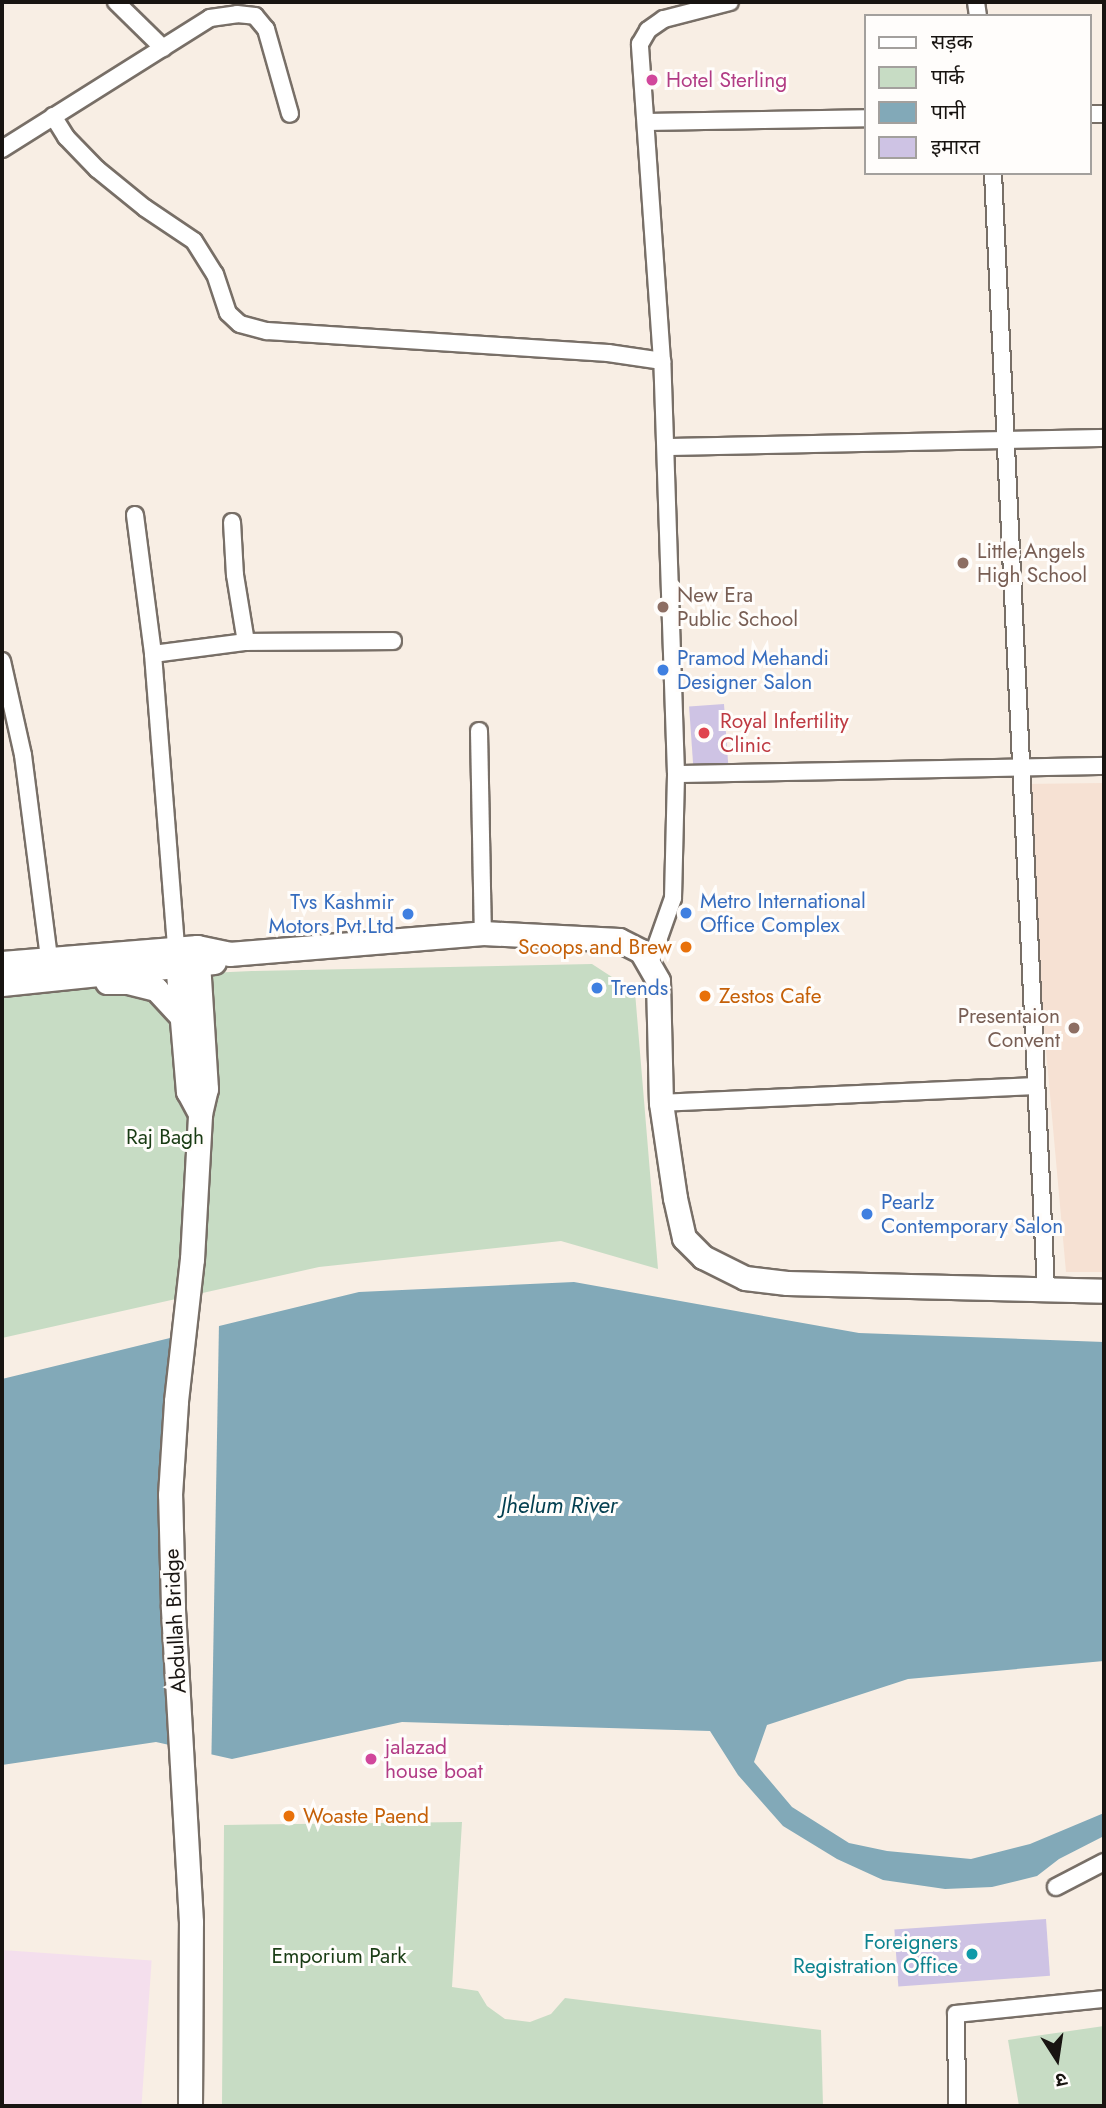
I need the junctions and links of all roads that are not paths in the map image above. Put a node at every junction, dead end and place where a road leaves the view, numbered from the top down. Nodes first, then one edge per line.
1 (116, 2) edge
2 (730, 2) edge
3 (210, 10) edge
4 (163, 48) junction
5 (290, 114) dead end
6 (53, 116) junction
7 (864, 118) edge
8 (646, 122) junction
9 (2, 149) edge
10 (993, 175) edge
11 (662, 361) junction
12 (1104, 438) edge
13 (1006, 440) junction
14 (666, 447) junction
15 (135, 514) dead end
16 (232, 522) dead end
17 (393, 640) dead end
18 (246, 642) junction
19 (153, 654) junction
20 (2, 661) edge
21 (480, 731) dead end
22 (1104, 766) edge
23 (1021, 768) junction
24 (676, 774) junction
25 (483, 933) junction
26 (187, 956) junction
27 (49, 958) junction
28 (2, 962) edge
29 (650, 963) junction
30 (2, 985) edge
31 (182, 1017) junction
32 (1034, 1086) junction
33 (661, 1103) junction
34 (200, 1125) junction
35 (1046, 1290) junction
36 (1104, 1291) edge
37 (1104, 1862) edge
38 (1056, 1887) dead end
39 (1104, 1999) edge
40 (190, 2106) edge
41 (957, 2106) edge

1 - 4 street
2 - 8 street
3 - 4 street
3 - 5 street
4 - 6 street
6 - 9 street
6 - 11 street
7 - 8 street
8 - 11 street
10 - 13 street
11 - 14 street
12 - 13 street
13 - 14 street
13 - 23 street
14 - 24 street
15 - 19 street
16 - 18 street
17 - 18 street
18 - 19 street
19 - 26 street
20 - 27 street
21 - 25 street
22 - 23 street
23 - 24 street
23 - 32 street
24 - 29 street
25 - 26 main road
25 - 29 main road
26 - 27 main road
26 - 30 main road
26 - 31 main road
26 - 34 main road, Abdullah Bridge
27 - 28 main road
29 - 33 main road
30 - 31 main road
31 - 34 main road
32 - 33 street
32 - 35 street
33 - 35 main road
34 - 40 main road, Abdullah Bridge
35 - 36 main road
37 - 38 street
39 - 41 street

